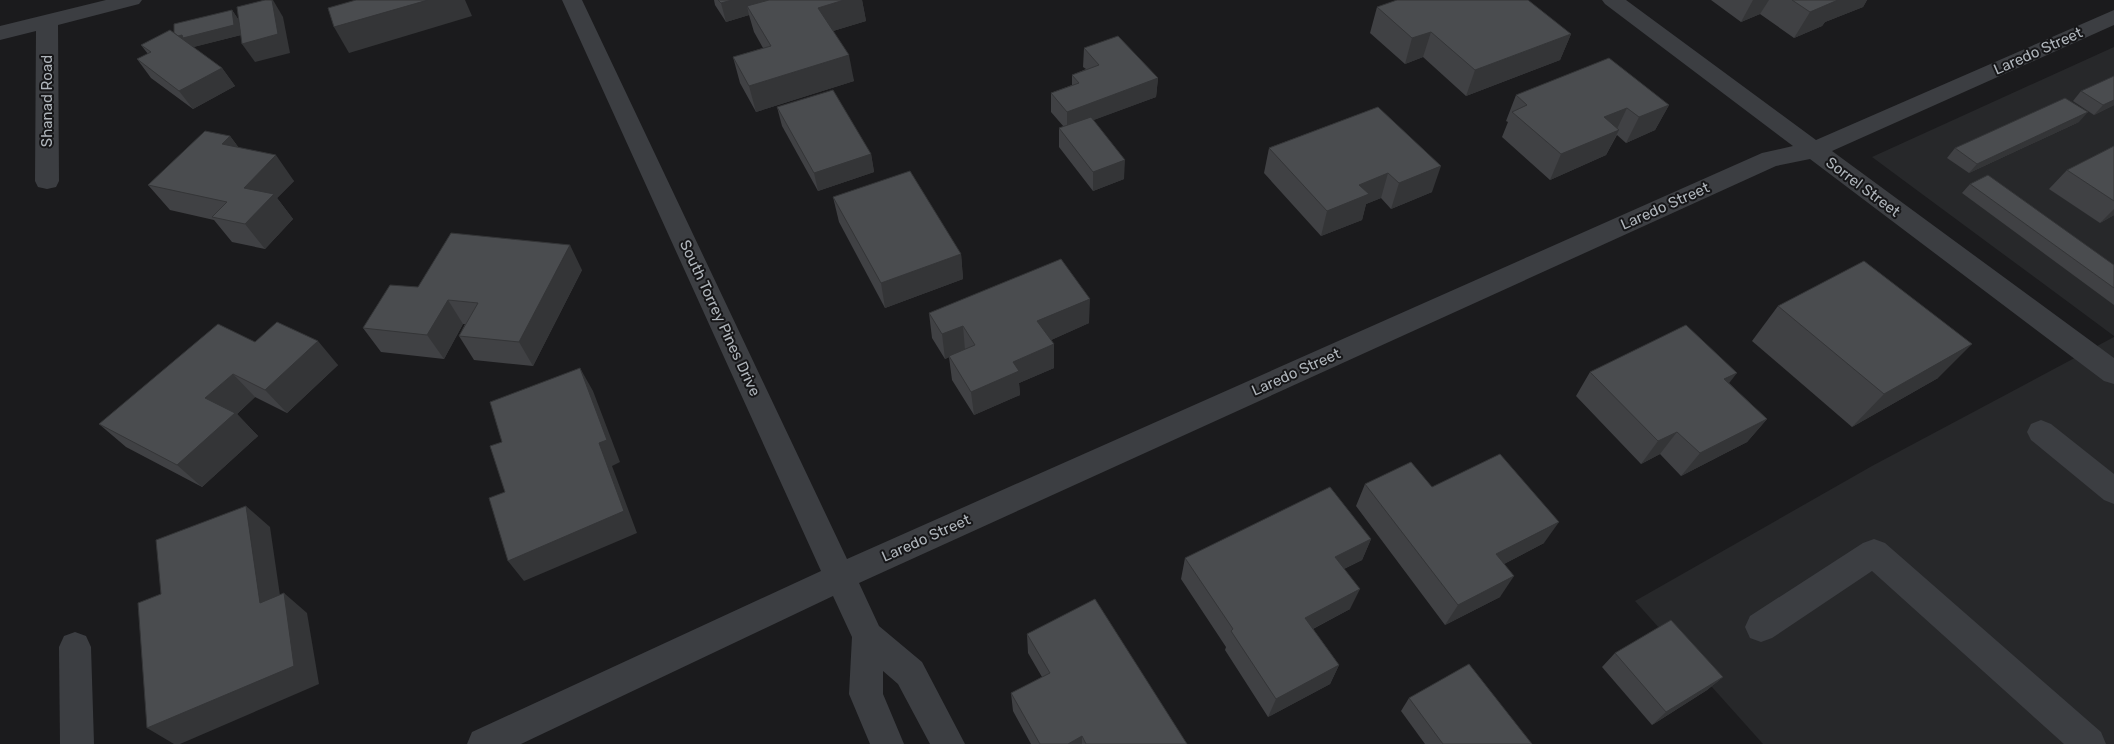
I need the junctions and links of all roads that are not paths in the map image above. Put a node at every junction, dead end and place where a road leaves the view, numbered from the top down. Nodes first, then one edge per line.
1 (132, 0) edge
2 (572, 0) edge
3 (1612, 0) edge
4 (2114, 17) edge
5 (47, 21) junction
6 (0, 33) edge
7 (1814, 150) junction
8 (47, 181) dead end
9 (2114, 373) edge
10 (2040, 432) dead end
11 (2114, 491) edge
12 (840, 577) junction
13 (1761, 627) dead end
14 (868, 637) junction
15 (75, 647) dead end
16 (77, 744) edge
17 (484, 744) edge
18 (888, 744) edge
19 (948, 744) edge
20 (2089, 744) edge

1 - 5 street
2 - 12 street, South Torrey Pines Drive
3 - 7 street, Sorrel Street
4 - 7 street, Laredo Street
5 - 6 street
5 - 8 street, Shanad Road
7 - 9 street, Sorrel Street
7 - 12 street, Laredo Street
10 - 11 street
12 - 14 street, South Torrey Pines Drive
12 - 17 street, Laredo Street
13 - 20 street
14 - 18 street, South Torrey Pines Drive
14 - 19 street, South Torrey Pines Drive
15 - 16 street

